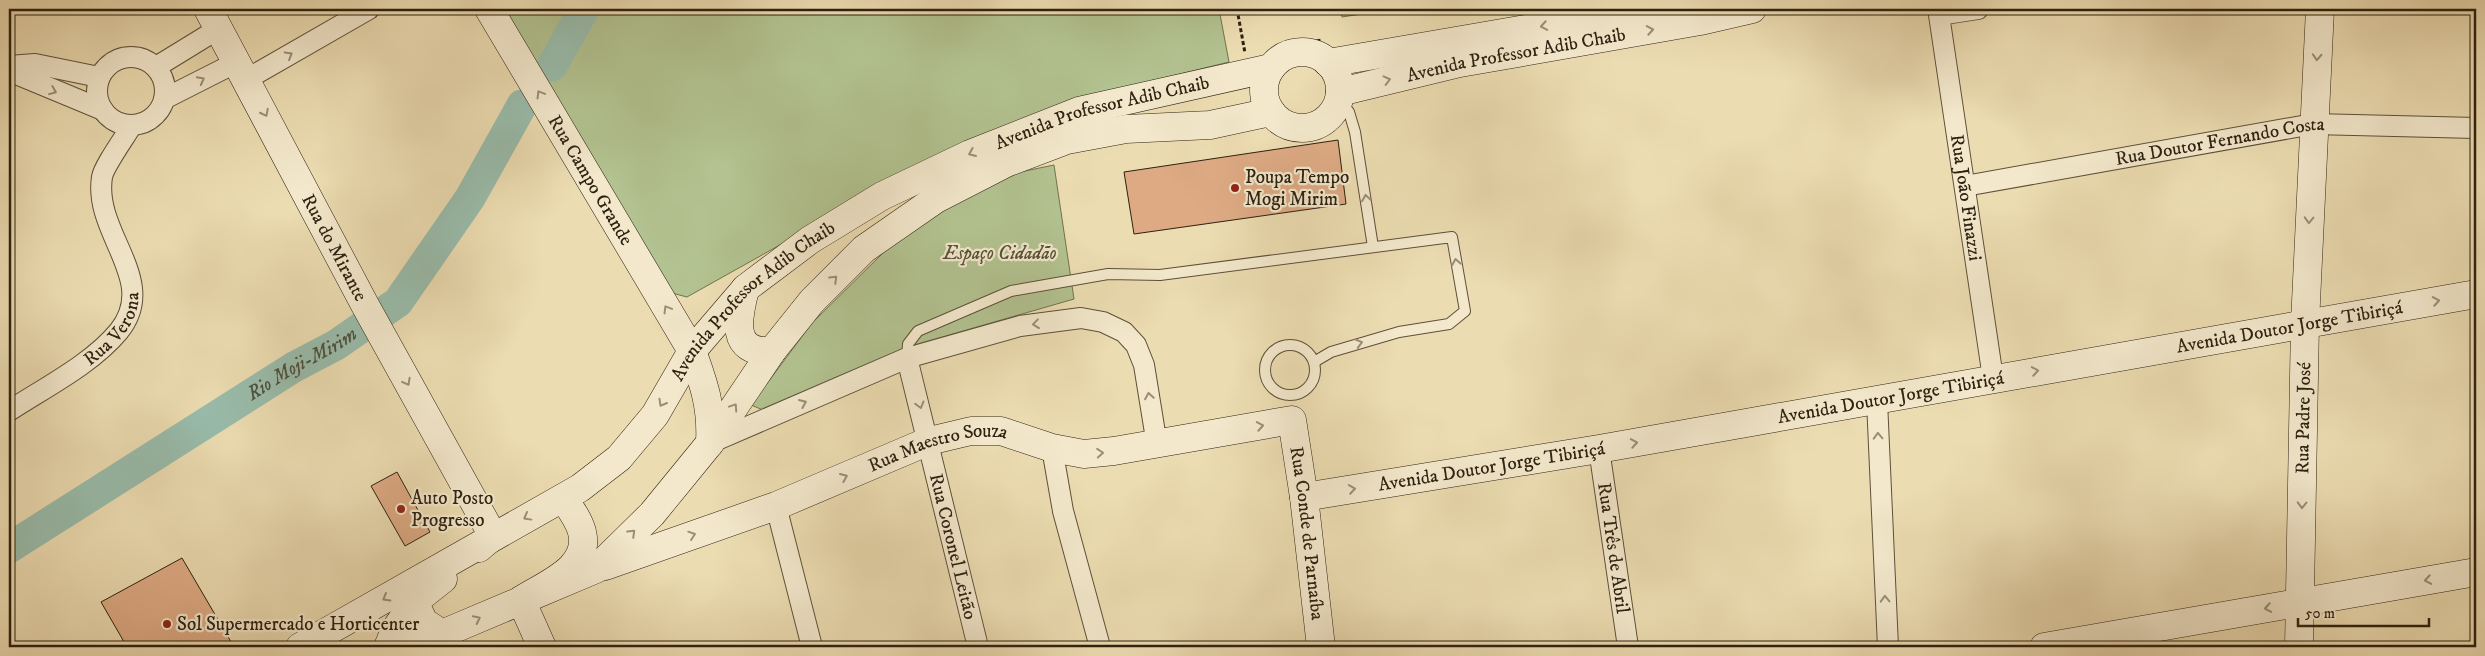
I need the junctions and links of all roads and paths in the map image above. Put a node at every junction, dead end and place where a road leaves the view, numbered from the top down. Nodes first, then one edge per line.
1 (370, 9) edge
2 (489, 9) edge
3 (1237, 9) edge
4 (1643, 9) edge
5 (1752, 9) edge
6 (1978, 9) edge
7 (2320, 9) edge
8 (213, 19) edge
9 (1245, 53) dead end
10 (1328, 62) junction
11 (9, 66) edge
12 (156, 67) junction
13 (1271, 68) junction
14 (242, 70) junction
15 (9, 71) edge
16 (100, 77) junction
17 (1339, 95) junction
18 (164, 99) junction
19 (103, 110) junction
20 (1271, 112) junction
21 (2313, 124) junction
22 (132, 125) junction
23 (2476, 128) edge
24 (1965, 186) junction
25 (1373, 247) junction
26 (746, 288) junction
27 (2476, 294) edge
28 (2305, 323) junction
29 (692, 351) junction
30 (772, 351) junction
31 (907, 358) junction
32 (1314, 362) junction
33 (1993, 378) junction
34 (1877, 401) junction
35 (1293, 407) junction
36 (9, 411) edge
37 (929, 440) junction
38 (710, 443) junction
39 (1157, 445) junction
40 (1052, 448) junction
41 (1599, 449) junction
42 (1304, 497) junction
43 (563, 498) junction
44 (776, 506) junction
45 (493, 536) junction
46 (596, 568) junction
47 (2476, 572) edge
48 (521, 600) junction
49 (414, 602) junction
50 (2300, 602) junction
51 (442, 634) junction
52 (300, 647) edge
53 (388, 647) edge
54 (398, 647) edge
55 (542, 647) edge
56 (812, 647) edge
57 (978, 647) edge
58 (1100, 647) edge
59 (1321, 647) edge
60 (1628, 647) edge
61 (1888, 647) edge
62 (2044, 647) edge
63 (2299, 647) edge

14 -> 1 street
29 -> 2 street, Rua Campo Grande
3 - 9 path
4 -> 10 street, Avenida Professor Adib Chaib
17 -> 5 street, Avenida Professor Adib Chaib
6 - 24 street, Rua João Finazzi
7 -> 21 street, Rua Padre José
8 - 12 street
8 - 14 street, Rua do Mirante
10 - 13 street
10 - 17 street
11 - 16 street
12 - 16 street
12 - 18 street
13 - 20 street
13 -> 26 street, Avenida Professor Adib Chaib
18 -> 14 street
14 -> 45 street, Rua do Mirante
15 -> 19 street
16 - 19 street
17 - 20 street
25 -> 17 lane
18 - 22 street
19 - 22 street
30 -> 20 street, Avenida Professor Adib Chaib
21 - 23 street, Rua Doutor Fernando Costa
21 - 24 street, Rua Doutor Fernando Costa
21 -> 28 street, Rua Padre José
22 - 36 street, Rua Verona
24 - 33 street, Rua João Finazzi
25 - 31 lane
32 -> 25 lane
26 - 29 street, Avenida Professor Adib Chaib
26 - 30 street
28 -> 27 street, Avenida Doutor Jorge Tibiriçá
33 -> 28 street, Avenida Doutor Jorge Tibiriçá
28 -> 50 street, Rua Padre José
29 - 38 street, Rua Campo Grande
29 -> 43 street, Avenida Professor Adib Chaib
38 -> 30 street, Avenida Professor Adib Chaib
31 -> 37 street, Rua Coronel Leitão
38 -> 31 street
39 -> 31 street
32 - 35 lane
32 - 35 lane
33 - 34 street, Avenida Doutor Jorge Tibiriçá
41 -> 34 street, Avenida Doutor Jorge Tibiriçá
61 -> 34 street
39 -> 35 street, Rua Maestro Souza
35 - 42 street, Rua Conde de Parnaíba
37 - 40 street, Rua Maestro Souza
44 -> 37 street, Rua Maestro Souza
37 - 57 street, Rua Coronel Leitão
46 -> 38 street, Avenida Professor Adib Chaib
40 -> 39 street, Rua Maestro Souza
40 - 58 street
42 -> 41 street, Avenida Doutor Jorge Tibiriçá
41 - 60 street, Rua Três de Abril
42 - 59 street, Rua Conde de Parnaíba
43 -> 45 street, Avenida Professor Adib Chaib
43 - 48 street
46 -> 44 street, Rua Maestro Souza
44 - 56 street
45 - 49 street
45 -> 52 street, Avenida Professor Adib Chaib
46 - 48 street, Avenida Professor Adib Chaib
47 -> 50 street
51 -> 48 street, Avenida Professor Adib Chaib
48 - 55 street
49 - 51 street
49 - 53 street
50 -> 62 street
50 - 63 street, Rua Padre José
51 - 54 street, Avenida Professor Adib Chaib

